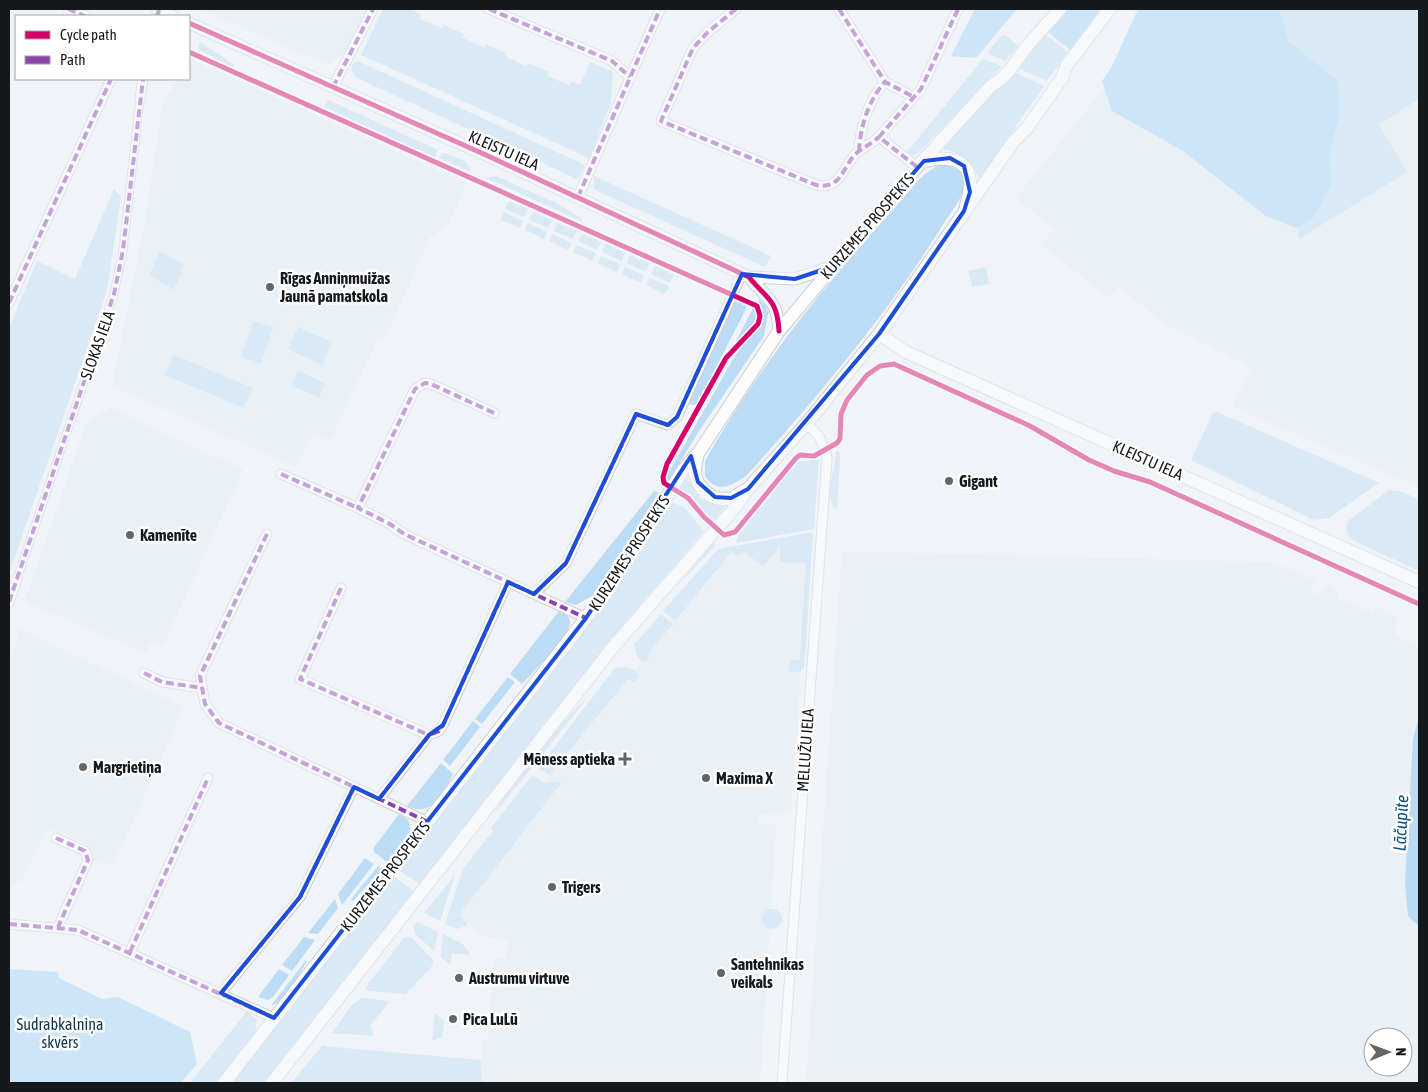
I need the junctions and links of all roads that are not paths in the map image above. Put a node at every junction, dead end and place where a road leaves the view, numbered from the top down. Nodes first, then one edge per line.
1 (68, 9) edge
2 (373, 9) edge
3 (660, 9) edge
4 (736, 9) edge
5 (839, 9) edge
6 (958, 9) edge
7 (1060, 9) edge
8 (1110, 9) edge
9 (493, 10) edge
10 (158, 11) edge
11 (83, 15) edge
12 (170, 15) edge
13 (190, 23) edge
14 (630, 77) junction
15 (111, 80) edge
16 (143, 80) edge
17 (885, 82) junction
18 (333, 87) junction
19 (914, 97) junction
20 (140, 99) joint
21 (878, 137) junction
22 (858, 151) junction
23 (920, 164) junction
24 (578, 197) junction
25 (964, 211) junction
26 (831, 267) junction
27 (746, 276) junction
28 (9, 303) edge
29 (779, 330) junction
30 (879, 334) junction
31 (494, 413) dead end
32 (807, 423) junction
33 (699, 452) junction
34 (281, 474) dead end
35 (748, 488) junction
36 (358, 508) junction
37 (267, 534) dead end
38 (17, 579) joint
39 (508, 582) junction
40 (1419, 582) edge
41 (341, 588) dead end
42 (534, 594) junction
43 (9, 602) edge
44 (586, 618) junction
45 (144, 673) dead end
46 (202, 688) junction
47 (429, 735) junction
48 (208, 778) dead end
49 (354, 787) junction
50 (379, 799) junction
51 (428, 822) junction
52 (56, 838) dead end
53 (9, 924) edge
54 (58, 927) junction
55 (130, 952) junction
56 (221, 993) junction
57 (274, 1018) junction
58 (224, 1083) edge
59 (272, 1083) edge
60 (782, 1083) edge

1 - 11 street
2 - 18 street
3 - 14 street
4 - 22 street
5 - 17 street
6 - 19 street
7 - 23 main road, KURZEMES PROSPEKTS
8 - 25 main road
9 - 14 street
10 - 12 street
13 - 18 street, KLEISTU IELA
14 - 24 street
15 - 28 street
16 - 20 street, SLOKAS IELA
17 - 19 street
17 - 22 street
18 - 24 street, KLEISTU IELA
19 - 21 street
20 - 38 street, SLOKAS IELA
21 - 22 street
21 - 23 street
23 - 25 main road
23 - 26 main road, KURZEMES PROSPEKTS
24 - 27 street, KLEISTU IELA
25 - 30 main road
26 - 27 street, KLEISTU IELA
26 - 29 main road, KURZEMES PROSPEKTS
27 - 29 street, KLEISTU IELA
27 - 42 street
29 - 33 main road, KURZEMES PROSPEKTS
30 - 32 main road
30 - 40 main road, KLEISTU IELA
31 - 36 street
32 - 35 main road
32 - 60 street, MELLUŽU IELA
33 - 35 main road
33 - 44 main road, KURZEMES PROSPEKTS
34 - 36 street
35 - 59 main road
36 - 39 street
37 - 46 street
38 - 43 street, SLOKAS IELA
39 - 42 street
39 - 47 street
41 - 47 street
42 - 44 street
44 - 51 main road, KURZEMES PROSPEKTS
45 - 46 street
46 - 49 street
47 - 50 street
48 - 55 street
49 - 50 street
49 - 56 street
50 - 51 street
51 - 57 main road, KURZEMES PROSPEKTS
52 - 54 street
53 - 54 street
54 - 55 street
55 - 56 street
56 - 57 street
57 - 58 main road, KURZEMES PROSPEKTS

